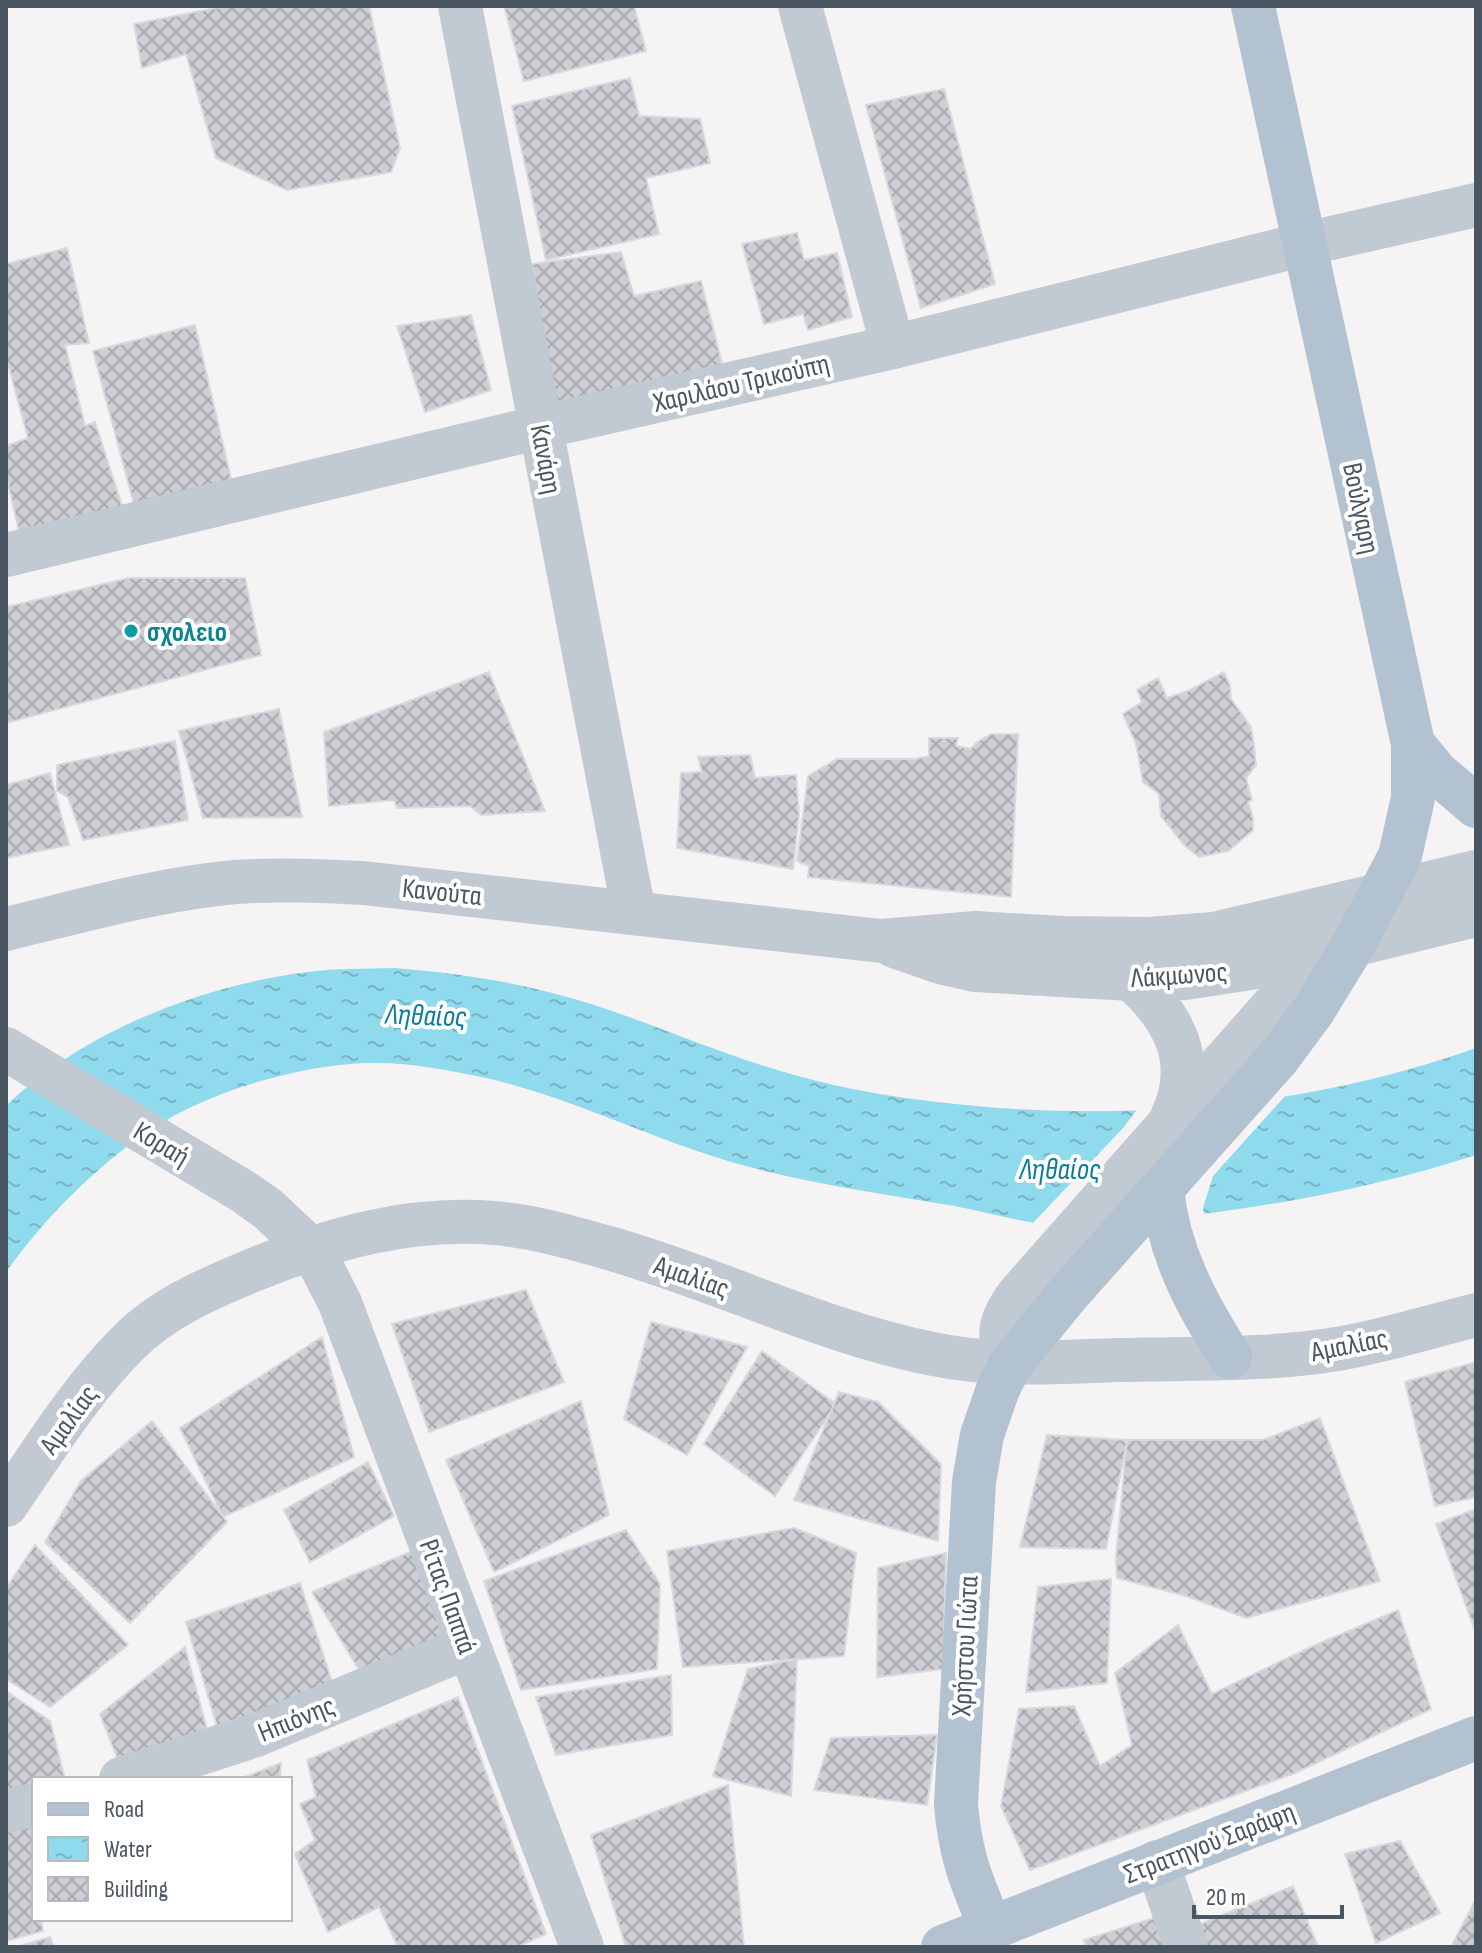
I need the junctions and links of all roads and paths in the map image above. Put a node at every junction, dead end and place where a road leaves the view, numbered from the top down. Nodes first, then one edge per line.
1 (460, 6) edge
2 (800, 6) edge
3 (1253, 6) edge
4 (1476, 205) edge
5 (1305, 244) junction
6 (893, 347) junction
7 (541, 427) junction
8 (6, 555) edge
9 (1413, 744) junction
10 (1476, 806) edge
11 (1476, 872) edge
12 (1382, 894) junction
13 (634, 913) junction
14 (1476, 915) edge
15 (6, 929) edge
16 (881, 941) junction
17 (1354, 944) junction
18 (1131, 979) junction
19 (6, 1049) edge
20 (1171, 1120) junction
21 (1162, 1189) junction
22 (308, 1249) junction
23 (1476, 1315) edge
24 (1230, 1357) junction
25 (1010, 1365) junction
26 (6, 1505) edge
27 (468, 1647) junction
28 (1476, 1738) edge
29 (127, 1777) edge
30 (32, 1805) edge
31 (6, 1811) edge
32 (1157, 1862) junction
33 (991, 1928) junction
34 (582, 1947) edge
35 (943, 1947) edge
36 (1186, 1947) edge

1 - 7 street, Κανάρη
2 - 6 street
3 - 5 main road, Βούλγαρη
4 - 5 street, Χαριλάου Τρικούπη
5 - 6 street, Χαριλάου Τρικούπη
5 - 9 main road, Βούλγαρη
6 - 7 street, Χαριλάου Τρικούπη
7 - 8 street, Χαριλάου Τρικούπη
7 - 13 street, Κανάρη
9 - 10 main road
9 - 12 main road, Βούλγαρη
11 - 12 street
12 - 16 street
12 - 17 main road, Βούλγαρη
13 - 15 street, Κανούτα
13 - 16 street, Κανούτα
14 - 17 street, Λάκμωνος
16 - 18 street, Λάκμωνος
17 - 18 street, Λάκμωνος
17 - 20 street
17 - 21 main road, Βούλγαρη
18 - 20 street
19 - 22 street, Κοραή
20 - 25 street
21 - 24 main road
21 - 25 main road, Χρήστου Γιώτα
22 - 25 street, Αμαλίας
22 - 26 street, Αμαλίας
22 - 27 street, Ρίτας Παππά
23 - 24 street, Αμαλίας
24 - 25 street, Αμαλίας
25 - 33 main road, Χρήστου Γιώτα
27 - 29 street, Ηπιόνης
27 - 34 street, Ρίτας Παππά
28 - 32 main road, Στρατηγού Σαράφη
30 - 31 street
32 - 33 main road, Στρατηγού Σαράφη
32 - 36 street
33 - 35 main road, Στρατηγού Σαράφη

